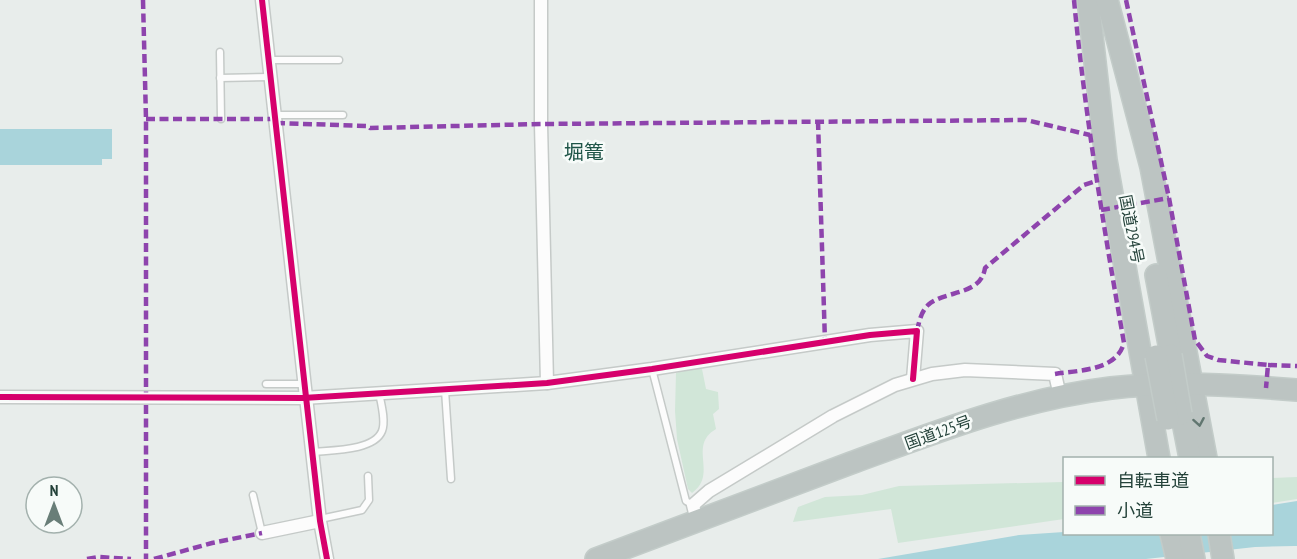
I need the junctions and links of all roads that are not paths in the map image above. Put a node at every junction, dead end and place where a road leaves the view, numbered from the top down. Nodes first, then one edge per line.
1 (262, 0) edge
2 (541, 0) edge
3 (1089, 0) edge
4 (1107, 0) edge
5 (220, 52) dead end
6 (269, 60) junction
7 (339, 60) dead end
8 (271, 77) junction
9 (220, 78) junction
10 (276, 115) junction
11 (343, 115) dead end
12 (221, 119) dead end
13 (1163, 356) junction
14 (652, 369) junction
15 (913, 379) junction
16 (547, 382) junction
17 (266, 384) dead end
18 (1146, 385) junction
19 (1192, 385) junction
20 (445, 389) junction
21 (1297, 390) edge
22 (305, 391) junction
23 (379, 393) junction
24 (1060, 396) junction
25 (0, 397) edge
26 (1175, 418) junction
27 (312, 452) junction
28 (1159, 457) edge
29 (1175, 457) edge
30 (1189, 457) edge
31 (1206, 457) edge
32 (368, 476) dead end
33 (451, 479) dead end
34 (253, 495) dead end
35 (695, 513) junction
36 (320, 520) junction
37 (262, 533) joint
38 (1171, 535) edge
39 (1189, 535) edge
40 (1203, 535) edge
41 (1219, 535) edge
42 (327, 559) edge
43 (596, 559) edge
44 (1177, 559) edge
45 (1194, 559) edge
46 (1207, 559) edge
47 (1223, 559) edge

1 - 6 street
2 - 16 street
3 - 13 highway, 国道294号
3 - 18 highway
4 - 13 highway, 国道294号
4 - 19 highway
5 - 9 lane
6 - 7 lane
6 - 8 street
8 - 9 lane
8 - 10 street
9 - 12 lane
10 - 11 lane
10 - 22 street
13 - 26 highway, 国道294号, bridge
14 - 15 street
14 - 16 street
14 - 35 lane
15 - 24 street
15 - 35 street
16 - 20 street
17 - 22 lane
18 - 19 highway, 国道125号
18 - 24 highway, 国道125号
18 - 28 highway
19 - 21 highway, 国道125号
19 -> 31 highway
20 - 23 street
20 - 33 lane
22 - 23 street
22 - 25 street
22 - 27 street
23 - 27 lane
24 - 35 highway, 国道125号
26 - 29 highway, 国道294号
26 - 30 highway, 国道294号
27 - 36 street
32 - 36 lane
34 - 37 lane
35 - 43 highway, 国道125号
36 - 37 street
36 - 42 street
38 - 44 highway
39 - 45 highway
40 - 46 highway
41 - 47 highway

